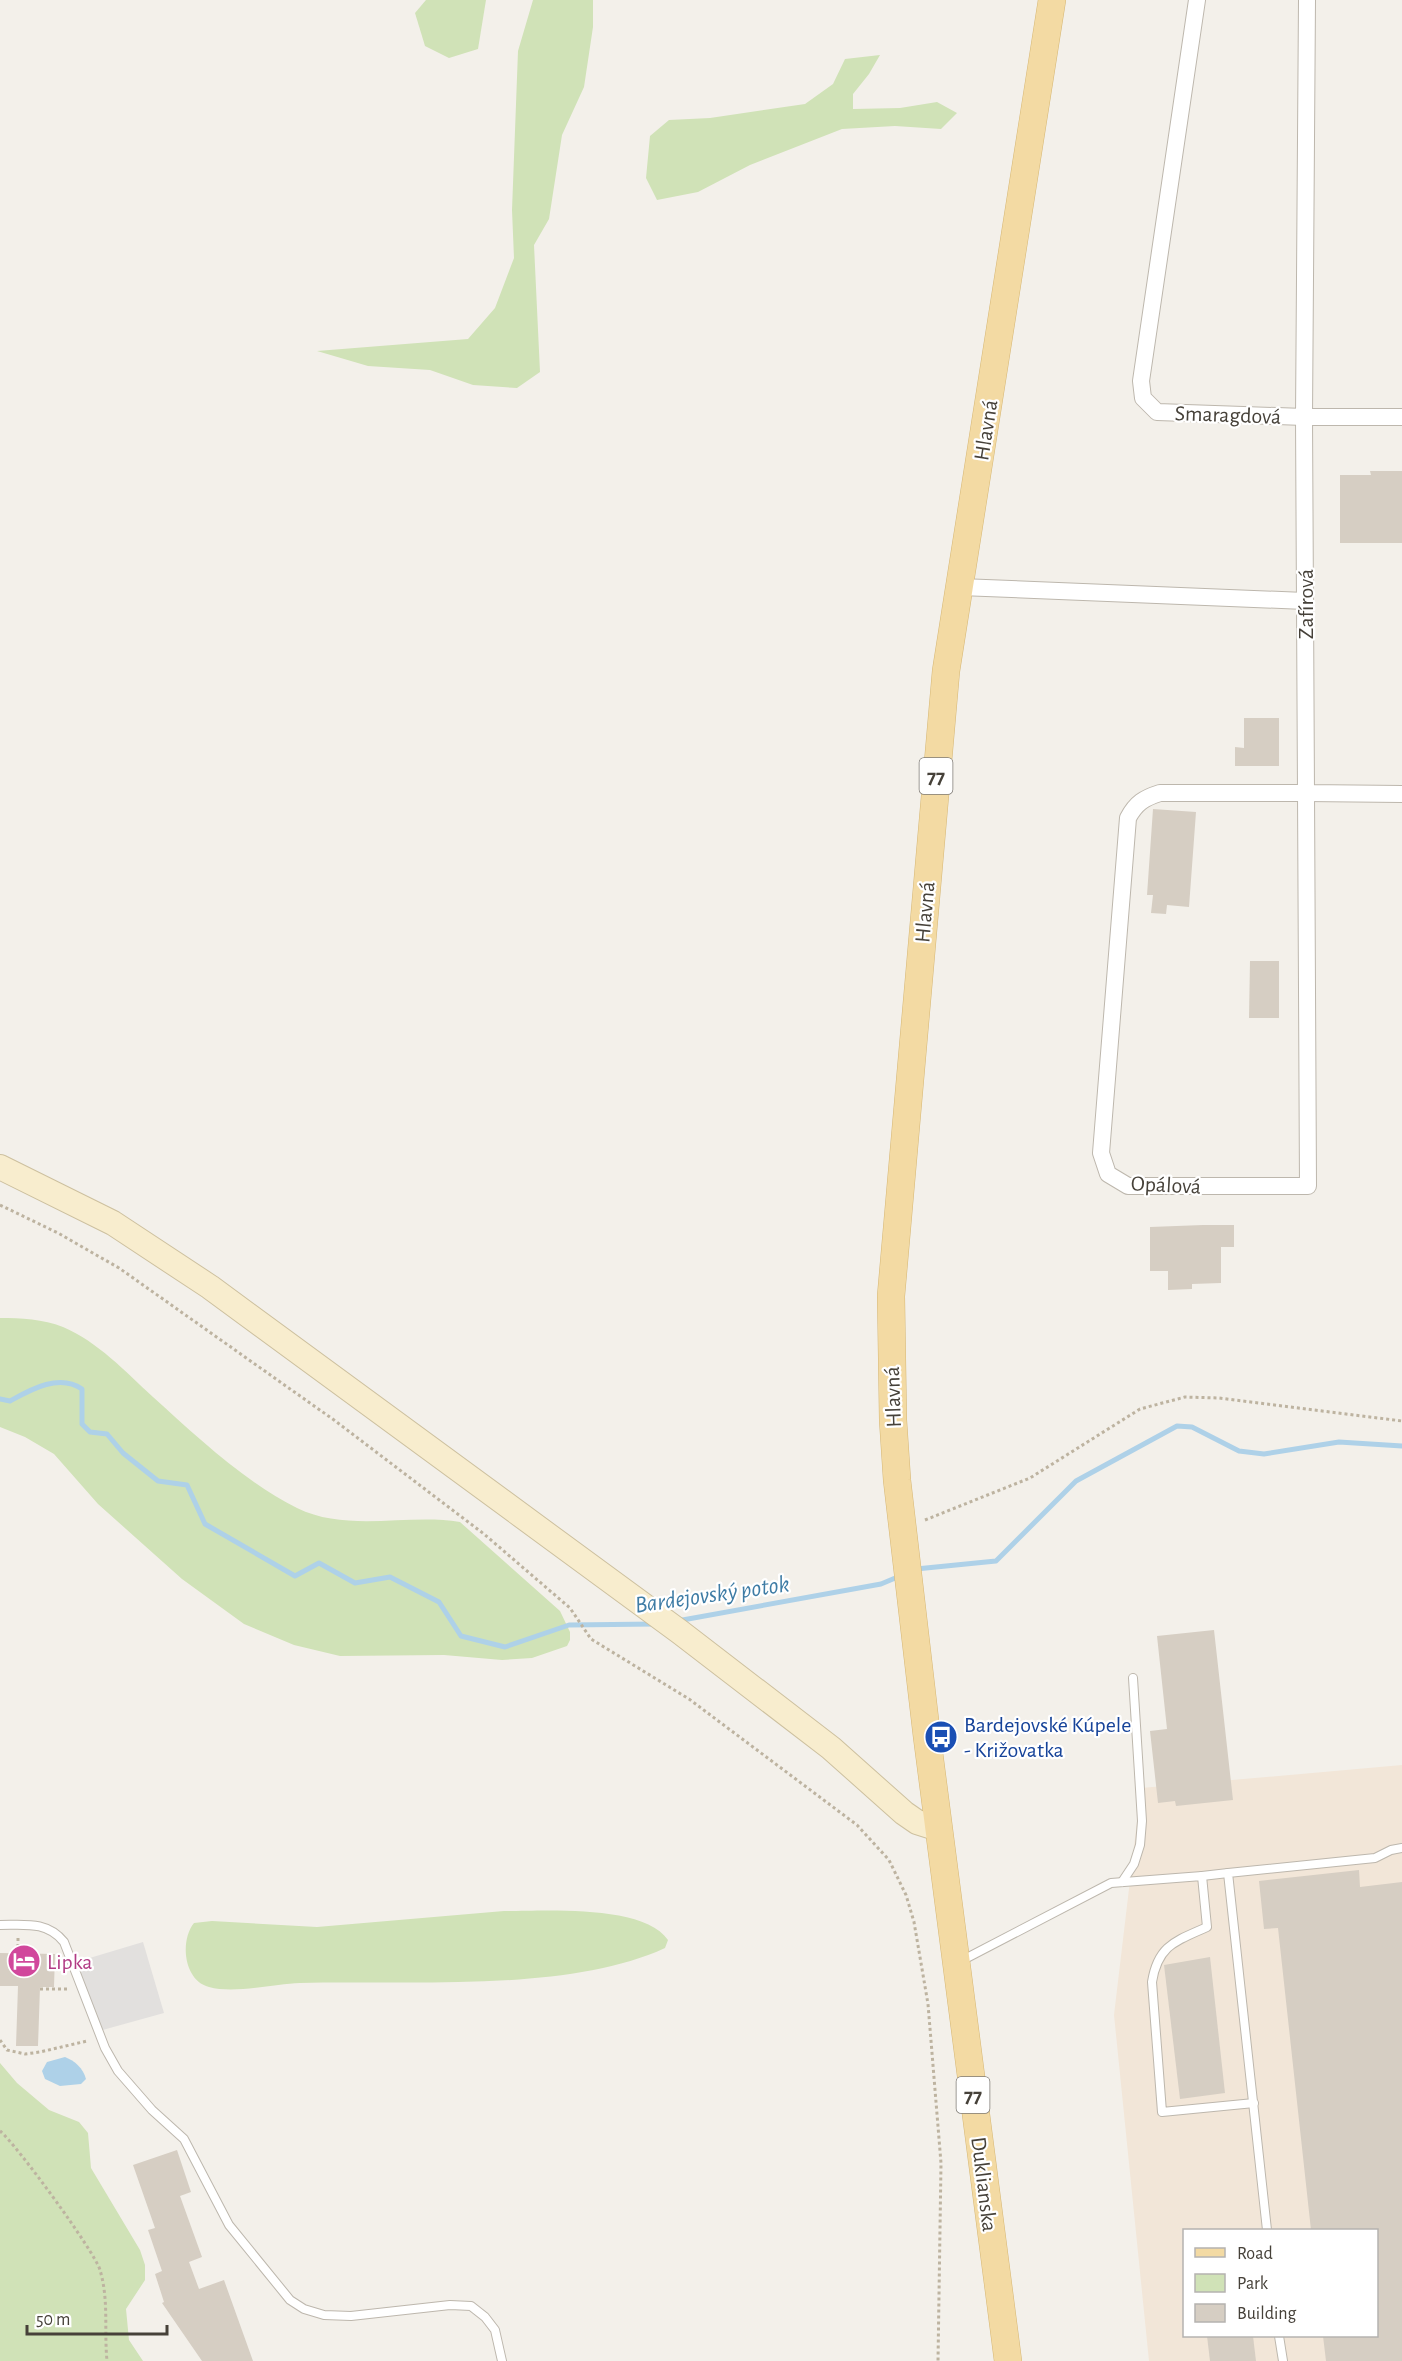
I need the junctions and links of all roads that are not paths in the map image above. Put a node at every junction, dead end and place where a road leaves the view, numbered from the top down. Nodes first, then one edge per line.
1 (1052, 0) edge
2 (1197, 0) edge
3 (1307, 0) edge
4 (1304, 417) junction
5 (1402, 417) edge
6 (960, 587) junction
7 (1305, 601) junction
8 (1306, 793) junction
9 (1402, 794) edge
10 (0, 1167) edge
11 (1133, 1678) dead end
12 (939, 1829) junction
13 (1402, 1848) edge
14 (1228, 1873) junction
15 (1202, 1875) junction
16 (1122, 1882) junction
17 (0, 1924) edge
18 (956, 1964) junction
19 (1254, 2103) junction
20 (1267, 2229) edge
21 (1279, 2337) edge
22 (502, 2361) edge
23 (1008, 2361) edge
24 (1283, 2361) edge

1 - 6 main road, Hlavná / 77
2 - 4 street, Smaragdová
3 - 4 street, Smaragdová
4 - 5 street
4 - 7 street, Zafírová
6 - 7 street
6 - 12 main road, Hlavná / 77
7 - 8 street, Zafírová
8 - 8 street, Opálová
8 - 9 street
10 - 12 street
11 - 16 lane
12 - 18 main road, Duklianska / 77
13 - 14 lane
14 - 15 lane
14 - 19 lane
15 - 16 lane
15 - 19 lane
16 - 18 lane
17 - 22 lane
18 - 23 main road, Duklianska / 77
19 - 20 lane
21 - 24 lane

